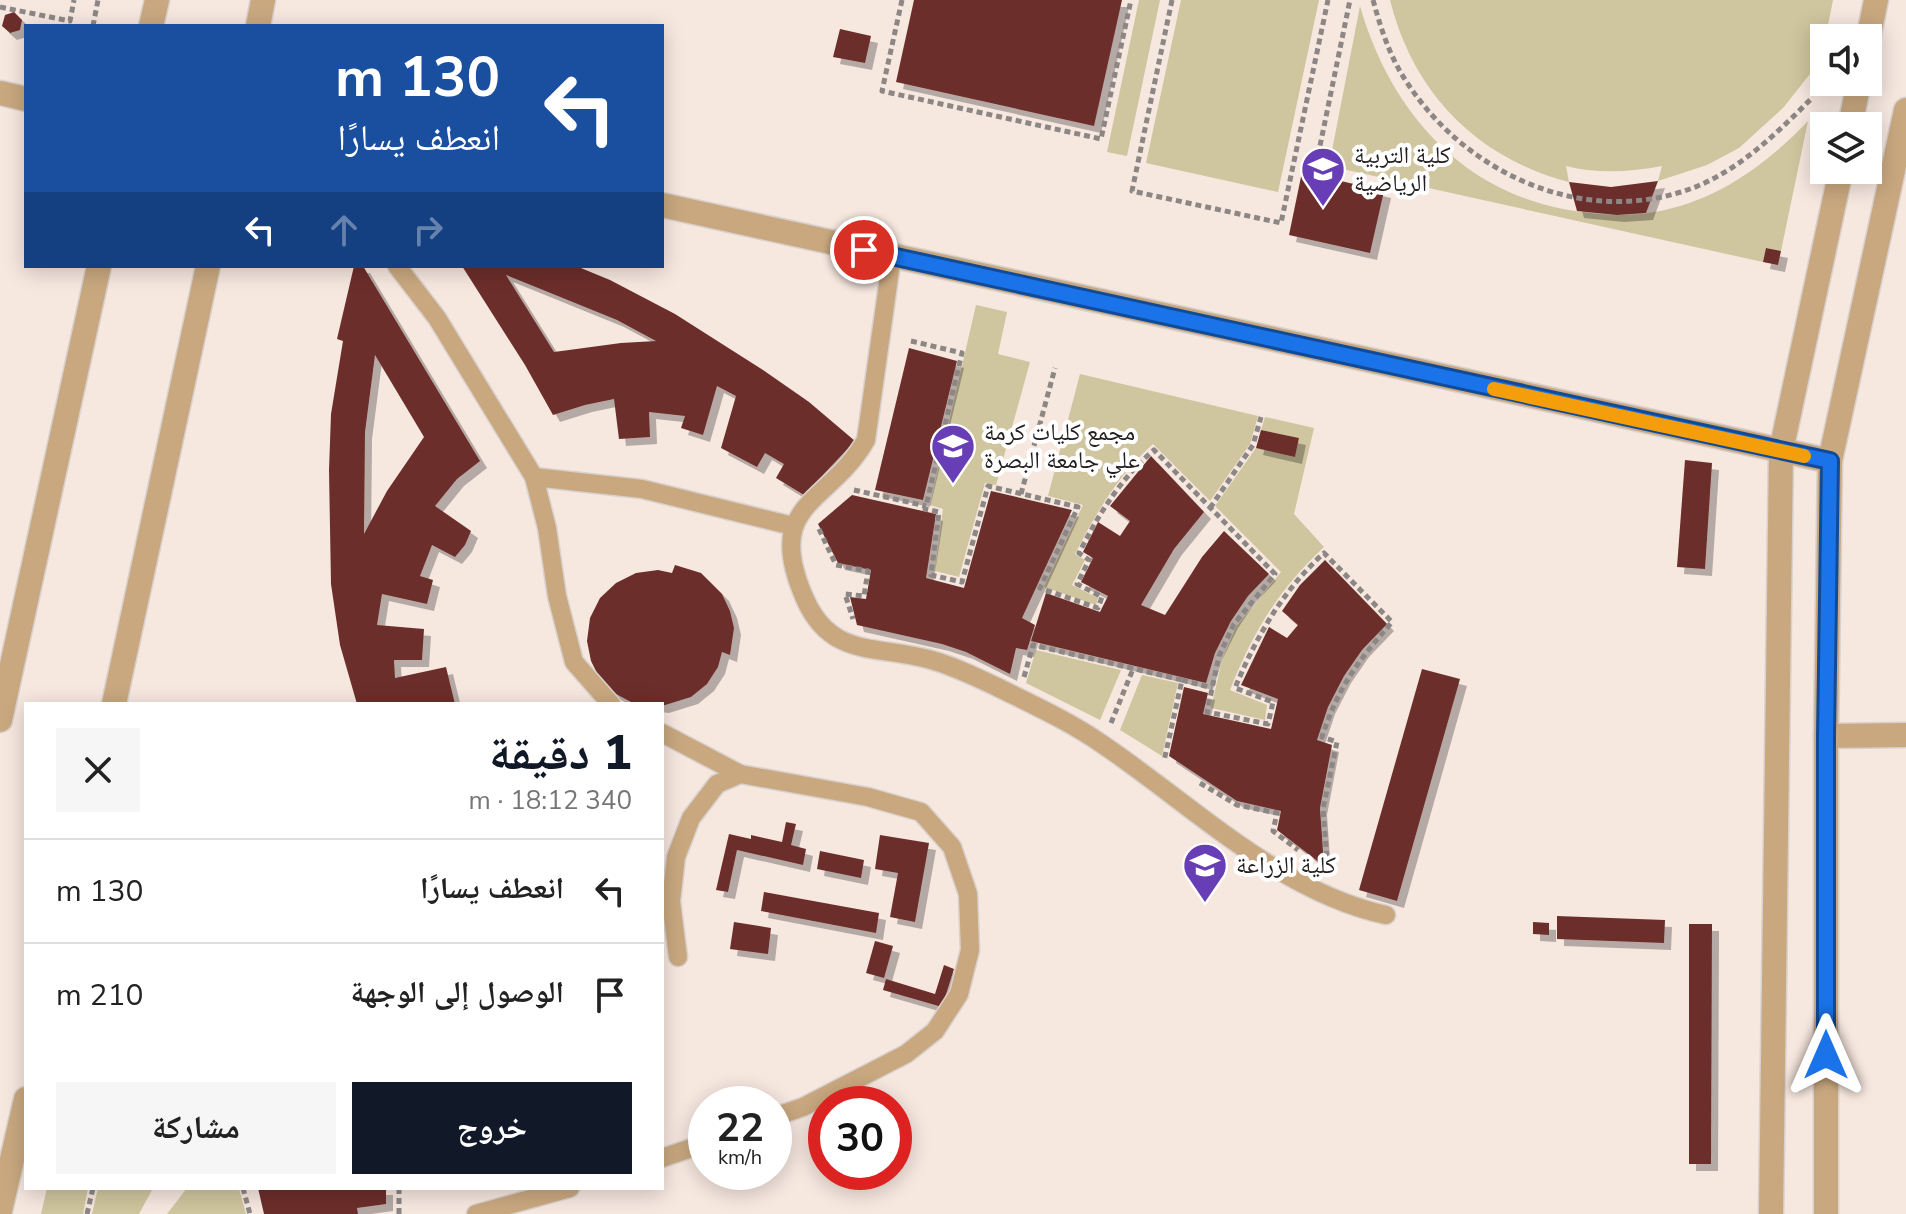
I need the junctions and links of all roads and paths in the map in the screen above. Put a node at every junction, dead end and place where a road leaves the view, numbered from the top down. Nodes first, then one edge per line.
1 (74, 0) edge
2 (98, 0) edge
3 (157, 0) edge
4 (263, 0) edge
5 (902, 0) edge
6 (1131, 0) edge
7 (1172, 0) edge
8 (1328, 0) edge
9 (1350, 0) edge
10 (1373, 0) edge
11 (1876, 0) edge
12 (0, 7) edge
13 (93, 24) edge
14 (151, 24) edge
15 (258, 24) edge
16 (1871, 24) edge
17 (0, 93) edge
18 (1813, 97) dead end
19 (24, 99) edge
20 (1906, 110) edge
21 (1314, 175) dead end
22 (1838, 184) edge
23 (664, 205) edge
24 (892, 256) junction
25 (99, 268) edge
26 (208, 268) edge
27 (399, 268) edge
28 (911, 341) dead end
29 (1055, 368) dead end
30 (1261, 417) dead end
31 (1781, 451) junction
32 (1830, 461) junction
33 (534, 477) junction
34 (1021, 494) junction
35 (845, 498) dead end
36 (926, 506) junction
37 (1210, 508) junction
38 (815, 522) dead end
39 (793, 526) junction
40 (856, 628) dead end
41 (1133, 669) junction
42 (1182, 680) junction
43 (1021, 685) dead end
44 (1212, 688) junction
45 (114, 702) edge
46 (609, 702) edge
47 (0, 720) edge
48 (1100, 723) dead end
49 (1109, 728) junction
50 (1116, 732) dead end
51 (664, 734) edge
52 (1906, 735) edge
53 (1826, 736) junction
54 (1159, 758) dead end
55 (740, 774) junction
56 (1191, 777) dead end
57 (1306, 856) dead end
58 (1317, 864) dead end
59 (1386, 915) dead end
60 (678, 957) dead end
61 (24, 1108) edge
62 (792, 1111) edge
63 (688, 1149) edge
64 (664, 1157) edge
65 (93, 1190) edge
66 (244, 1190) edge
67 (399, 1190) edge
68 (563, 1190) edge
69 (0, 1211) edge
70 (87, 1214) edge
71 (250, 1214) edge
72 (399, 1214) edge
73 (476, 1214) edge
74 (1771, 1214) edge
75 (1826, 1214) edge

1 - 12 path
2 - 13 path
3 - 14 street
4 - 15 street
5 - 6 path
7 - 8 path
9 - 21 path
10 - 18 path
11 - 16 street
17 - 19 street
20 - 32 street
22 - 31 street
23 - 24 street
24 - 31 street
24 - 39 lane
25 - 47 street
26 - 45 street
27 - 33 lane
28 - 36 path
29 - 34 path
30 - 37 path
31 - 32 street
31 - 74 street
32 - 53 street
33 - 39 lane
33 - 46 lane
34 - 36 path
34 - 37 path
35 - 36 path
37 - 44 path
38 - 40 path
39 - 59 lane
41 - 42 path
41 - 43 path
41 - 49 path
42 - 44 path
42 - 54 path
44 - 58 path
48 - 49 path
49 - 50 path
51 - 55 lane
52 - 53 street
53 - 75 street
55 - 60 lane
55 - 62 lane
56 - 57 path
61 - 69 street
63 - 64 lane
65 - 70 path
66 - 71 path
67 - 72 path
68 - 73 lane

